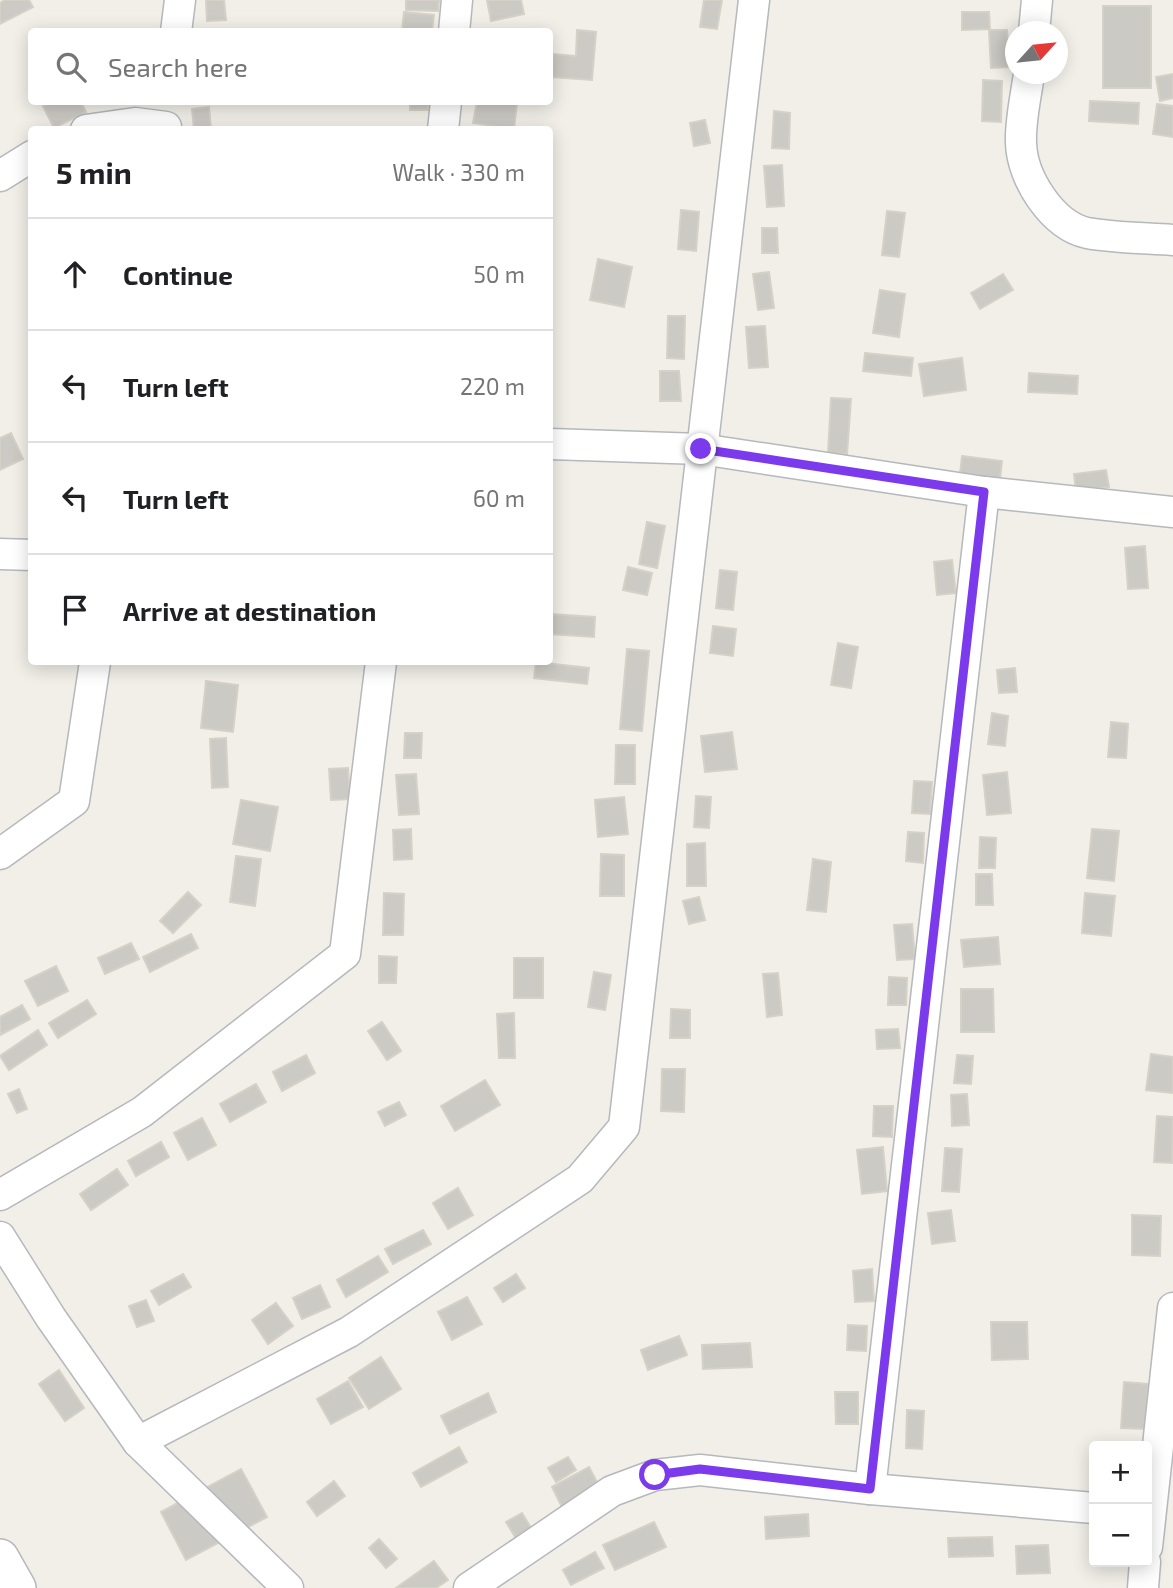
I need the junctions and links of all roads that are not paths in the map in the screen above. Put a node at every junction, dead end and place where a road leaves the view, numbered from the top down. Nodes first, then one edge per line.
1 (180, 0) edge
2 (457, 0) edge
3 (754, 0) edge
4 (1037, 0) edge
5 (1035, 21) edge
6 (176, 28) edge
7 (454, 28) edge
8 (1028, 84) edge
9 (446, 105) edge
10 (166, 119) edge
11 (114, 126) edge
12 (443, 126) edge
13 (28, 158) edge
14 (0, 176) edge
15 (1173, 240) edge
16 (553, 444) edge
17 (701, 449) junction
18 (984, 492) junction
19 (1173, 512) edge
20 (0, 554) edge
21 (28, 555) edge
22 (95, 665) edge
23 (382, 665) edge
24 (0, 854) edge
25 (0, 1195) edge
26 (0, 1237) edge
27 (1173, 1308) edge
28 (138, 1442) junction
29 (870, 1489) junction
30 (1149, 1504) edge
31 (1089, 1508) edge
32 (1145, 1567) edge
33 (288, 1588) edge
34 (469, 1588) edge
35 (1143, 1588) edge

1 - 6 street
2 - 7 street
3 - 17 street
4 - 5 street
8 - 15 street
9 - 12 street
10 - 11 street
13 - 14 street
16 - 17 street
17 - 18 street
17 - 28 street
18 - 19 street
18 - 29 street
20 - 21 street
22 - 24 street
23 - 25 street
26 - 28 street
27 - 30 street
28 - 33 street
29 - 31 street
29 - 34 street
32 - 35 street

